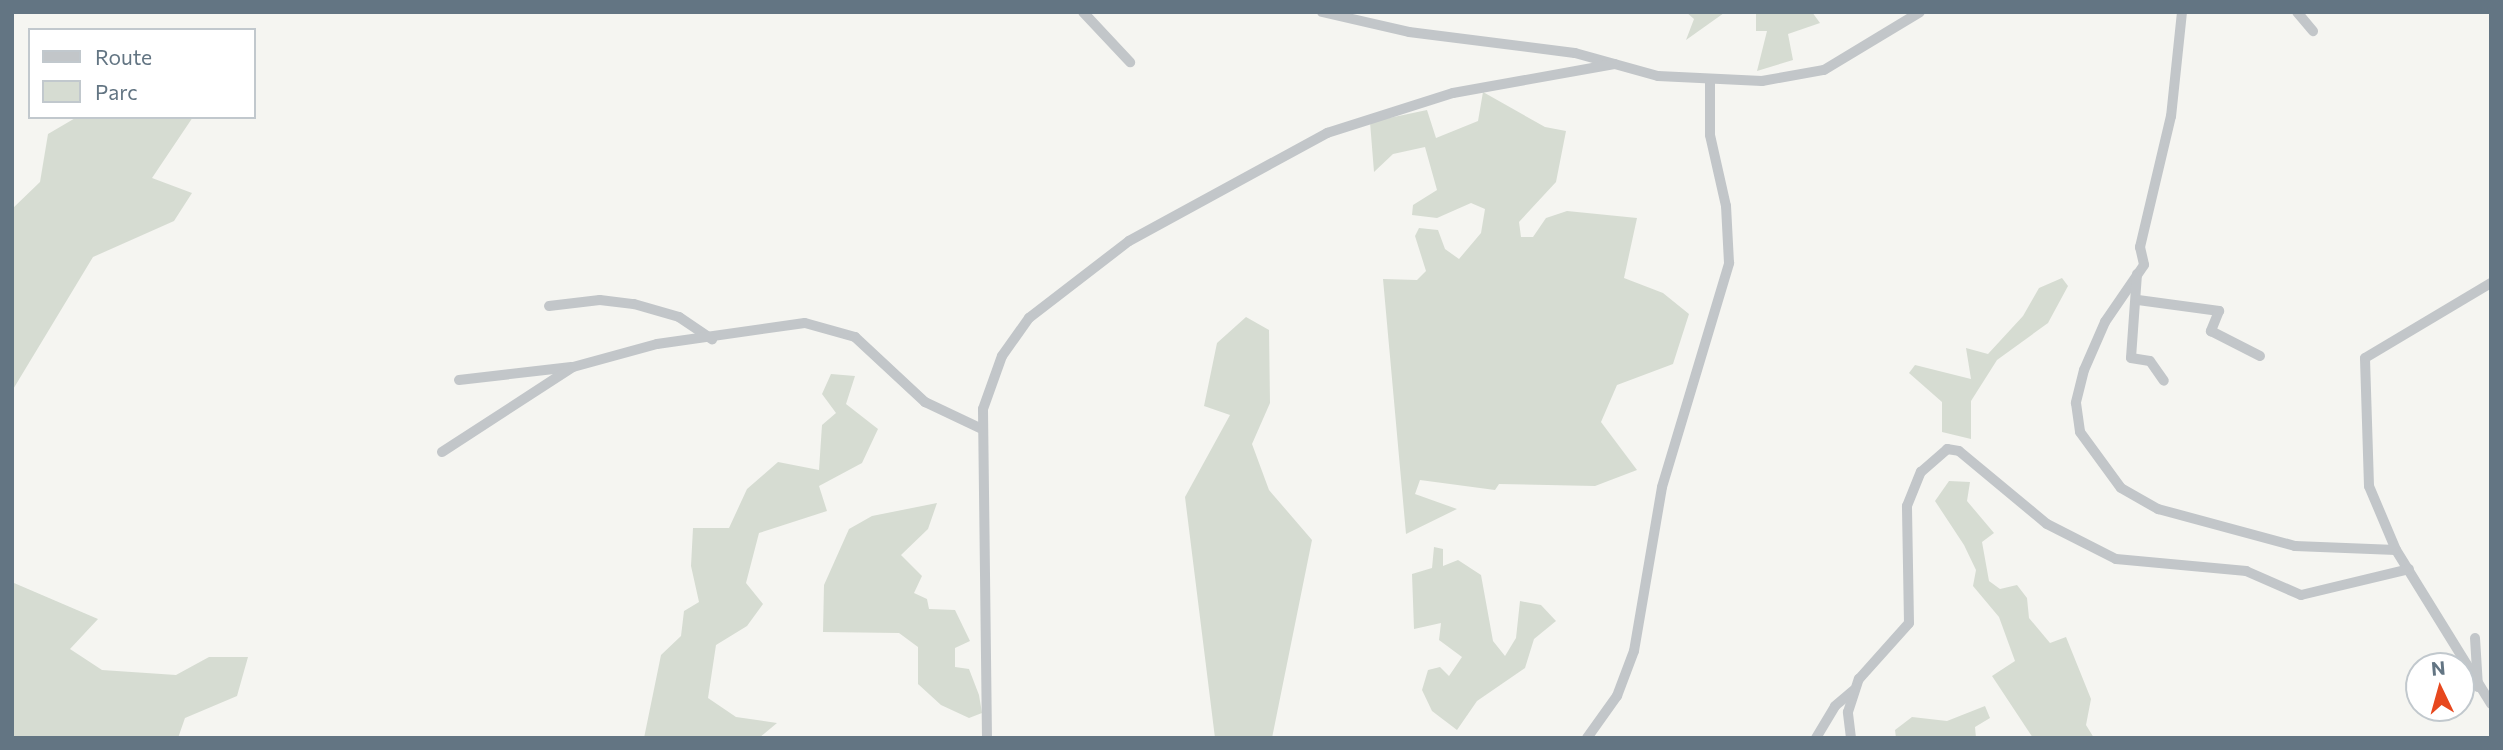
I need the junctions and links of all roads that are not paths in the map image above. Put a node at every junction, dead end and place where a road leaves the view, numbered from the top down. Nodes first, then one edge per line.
1 (1083, 12) edge
2 (1322, 12) edge
3 (1920, 12) edge
4 (2182, 12) edge
5 (2297, 12) edge
6 (2313, 31) dead end
7 (1130, 62) dead end
8 (1614, 64) junction
9 (1710, 80) junction
10 (2137, 274) junction
11 (2491, 283) edge
12 (2138, 300) junction
13 (549, 306) dead end
14 (712, 340) junction
15 (2260, 356) dead end
16 (573, 367) junction
17 (458, 380) dead end
18 (2164, 381) dead end
19 (982, 429) junction
20 (442, 452) dead end
21 (2396, 551) junction
22 (2409, 569) junction
23 (2475, 638) dead end
24 (2478, 687) junction
25 (1854, 690) junction
26 (2491, 704) edge
27 (987, 738) edge
28 (1587, 738) edge
29 (1816, 738) edge
30 (1851, 738) edge

1 - 7 street
2 - 8 street
3 - 9 street
4 - 10 street
5 - 6 street
8 - 9 street
8 - 19 street
9 - 28 street
10 - 12 street
10 - 21 street
11 - 21 street
12 - 15 street
12 - 18 street
13 - 14 street
14 - 16 street
14 - 19 street
16 - 17 street
16 - 20 street
19 - 27 street
21 - 22 street
22 - 24 street
22 - 25 street
23 - 24 street
24 - 26 street
25 - 29 street
25 - 30 street

